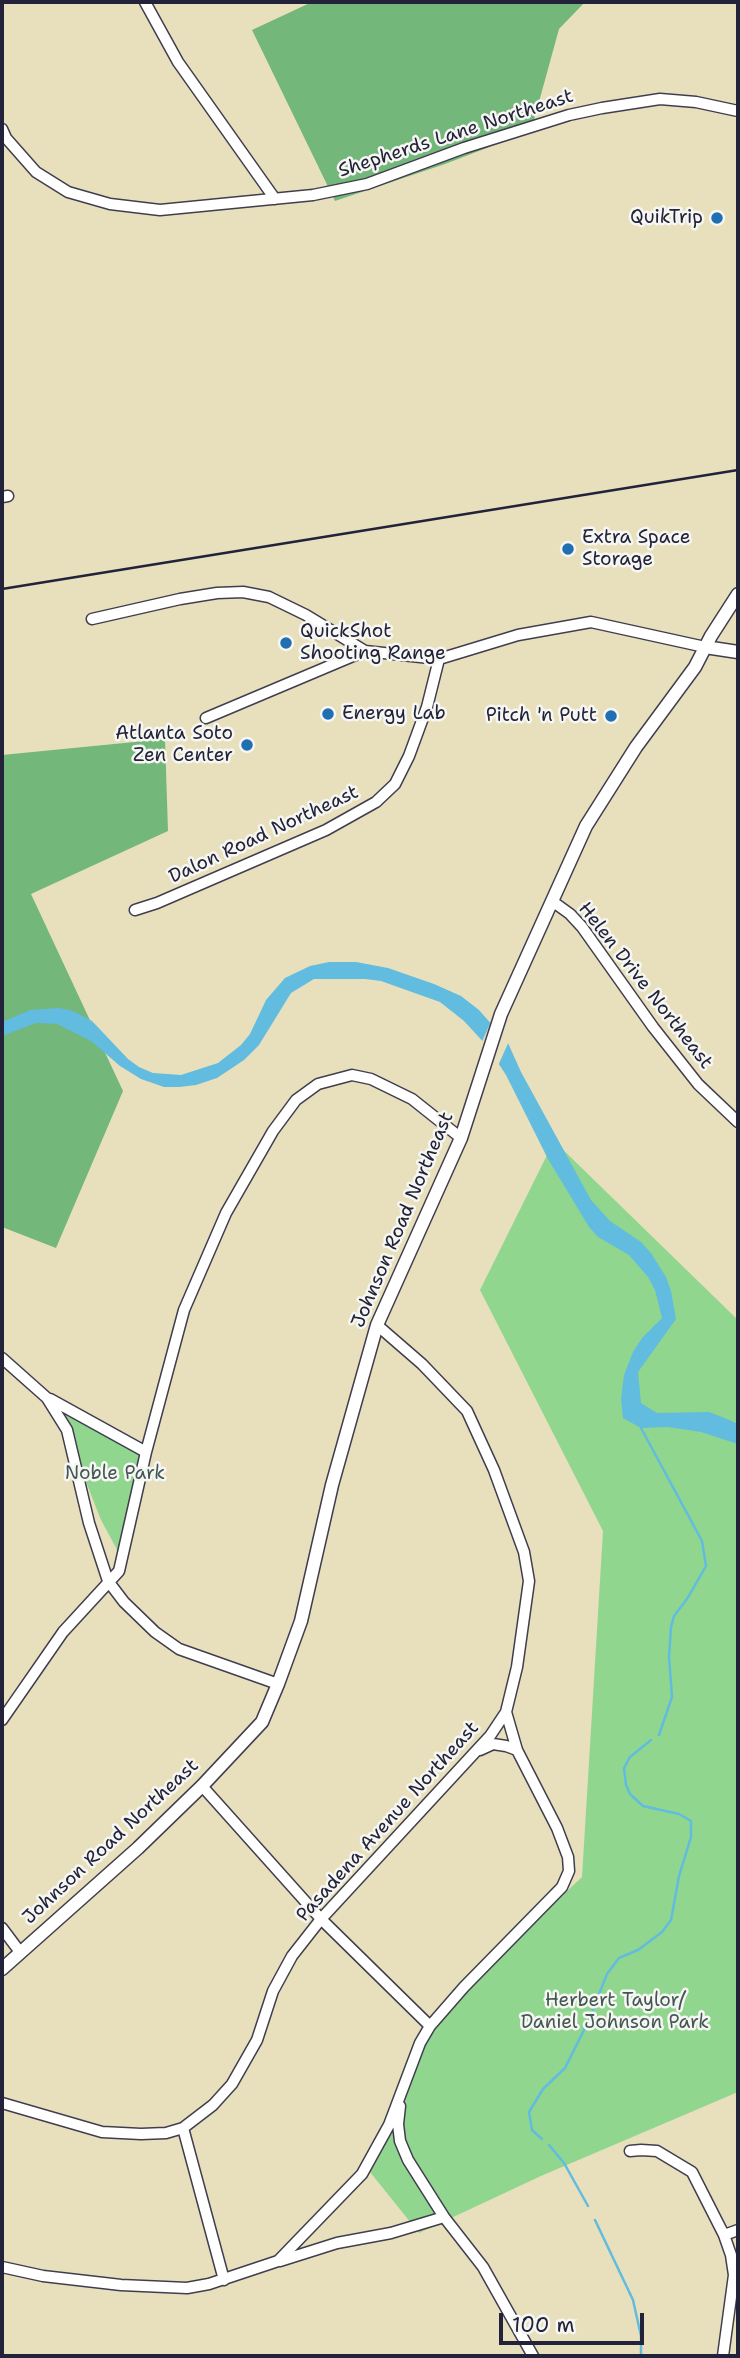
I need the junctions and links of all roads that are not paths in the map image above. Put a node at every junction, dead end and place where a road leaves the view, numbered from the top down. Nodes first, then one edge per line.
1 (145, 2) edge
2 (738, 111) edge
3 (2, 129) edge
4 (275, 199) junction
5 (738, 594) edge
6 (92, 619) dead end
7 (705, 647) junction
8 (365, 652) junction
9 (738, 652) edge
10 (439, 659) junction
11 (206, 718) dead end
12 (552, 901) junction
13 (135, 910) dead end
14 (738, 1122) edge
15 (461, 1138) junction
16 (377, 1325) junction
17 (2, 1358) edge
18 (47, 1398) junction
19 (146, 1452) junction
20 (108, 1581) junction
21 (278, 1684) junction
22 (506, 1712) junction
23 (2, 1720) edge
24 (477, 1751) junction
25 (517, 1751) junction
26 (202, 1786) junction
27 (321, 1919) junction
28 (2, 1928) edge
29 (20, 1952) junction
30 (2, 1969) edge
31 (430, 2026) junction
32 (402, 2095) junction
33 (2, 2103) edge
34 (183, 2128) junction
35 (630, 2151) dead end
36 (444, 2217) junction
37 (738, 2230) edge
38 (724, 2235) junction
39 (278, 2261) junction
40 (2, 2267) edge
41 (224, 2280) junction
42 (736, 2289) edge
43 (533, 2356) edge
44 (723, 2356) edge

1 - 4 street
2 - 4 street, Shepherds Lane Northeast
3 - 4 street, Shepherds Lane Northeast
5 - 7 street, Johnson Road Northeast
6 - 8 street
7 - 9 street
7 - 10 street
7 - 12 street, Johnson Road Northeast
8 - 10 street
8 - 11 street
10 - 13 street, Dalon Road Northeast
12 - 14 street, Helen Drive Northeast
12 - 15 street, Johnson Road Northeast
15 - 16 street, Johnson Road Northeast
15 - 19 street
16 - 21 street, Johnson Road Northeast
16 - 22 street, Pasadena Avenue Northeast
17 - 18 street
18 - 19 street
18 - 20 street
19 - 20 street
20 - 21 street
20 - 23 street
21 - 26 street, Johnson Road Northeast
22 - 24 street, Pasadena Avenue Northeast
22 - 25 street
24 - 25 street
24 - 27 street, Pasadena Avenue Northeast
25 - 31 street
26 - 27 street
26 - 29 street, Johnson Road Northeast
27 - 31 street
27 - 34 street, Pasadena Avenue Northeast
28 - 29 street
29 - 30 street, Johnson Road Northeast
31 - 32 street
32 - 36 street
32 - 39 street
33 - 34 street, Pasadena Avenue Northeast
34 - 41 street
35 - 38 street
36 - 39 street
36 - 43 street
37 - 38 street
38 - 42 street
39 - 41 street
40 - 41 street
42 - 44 street

